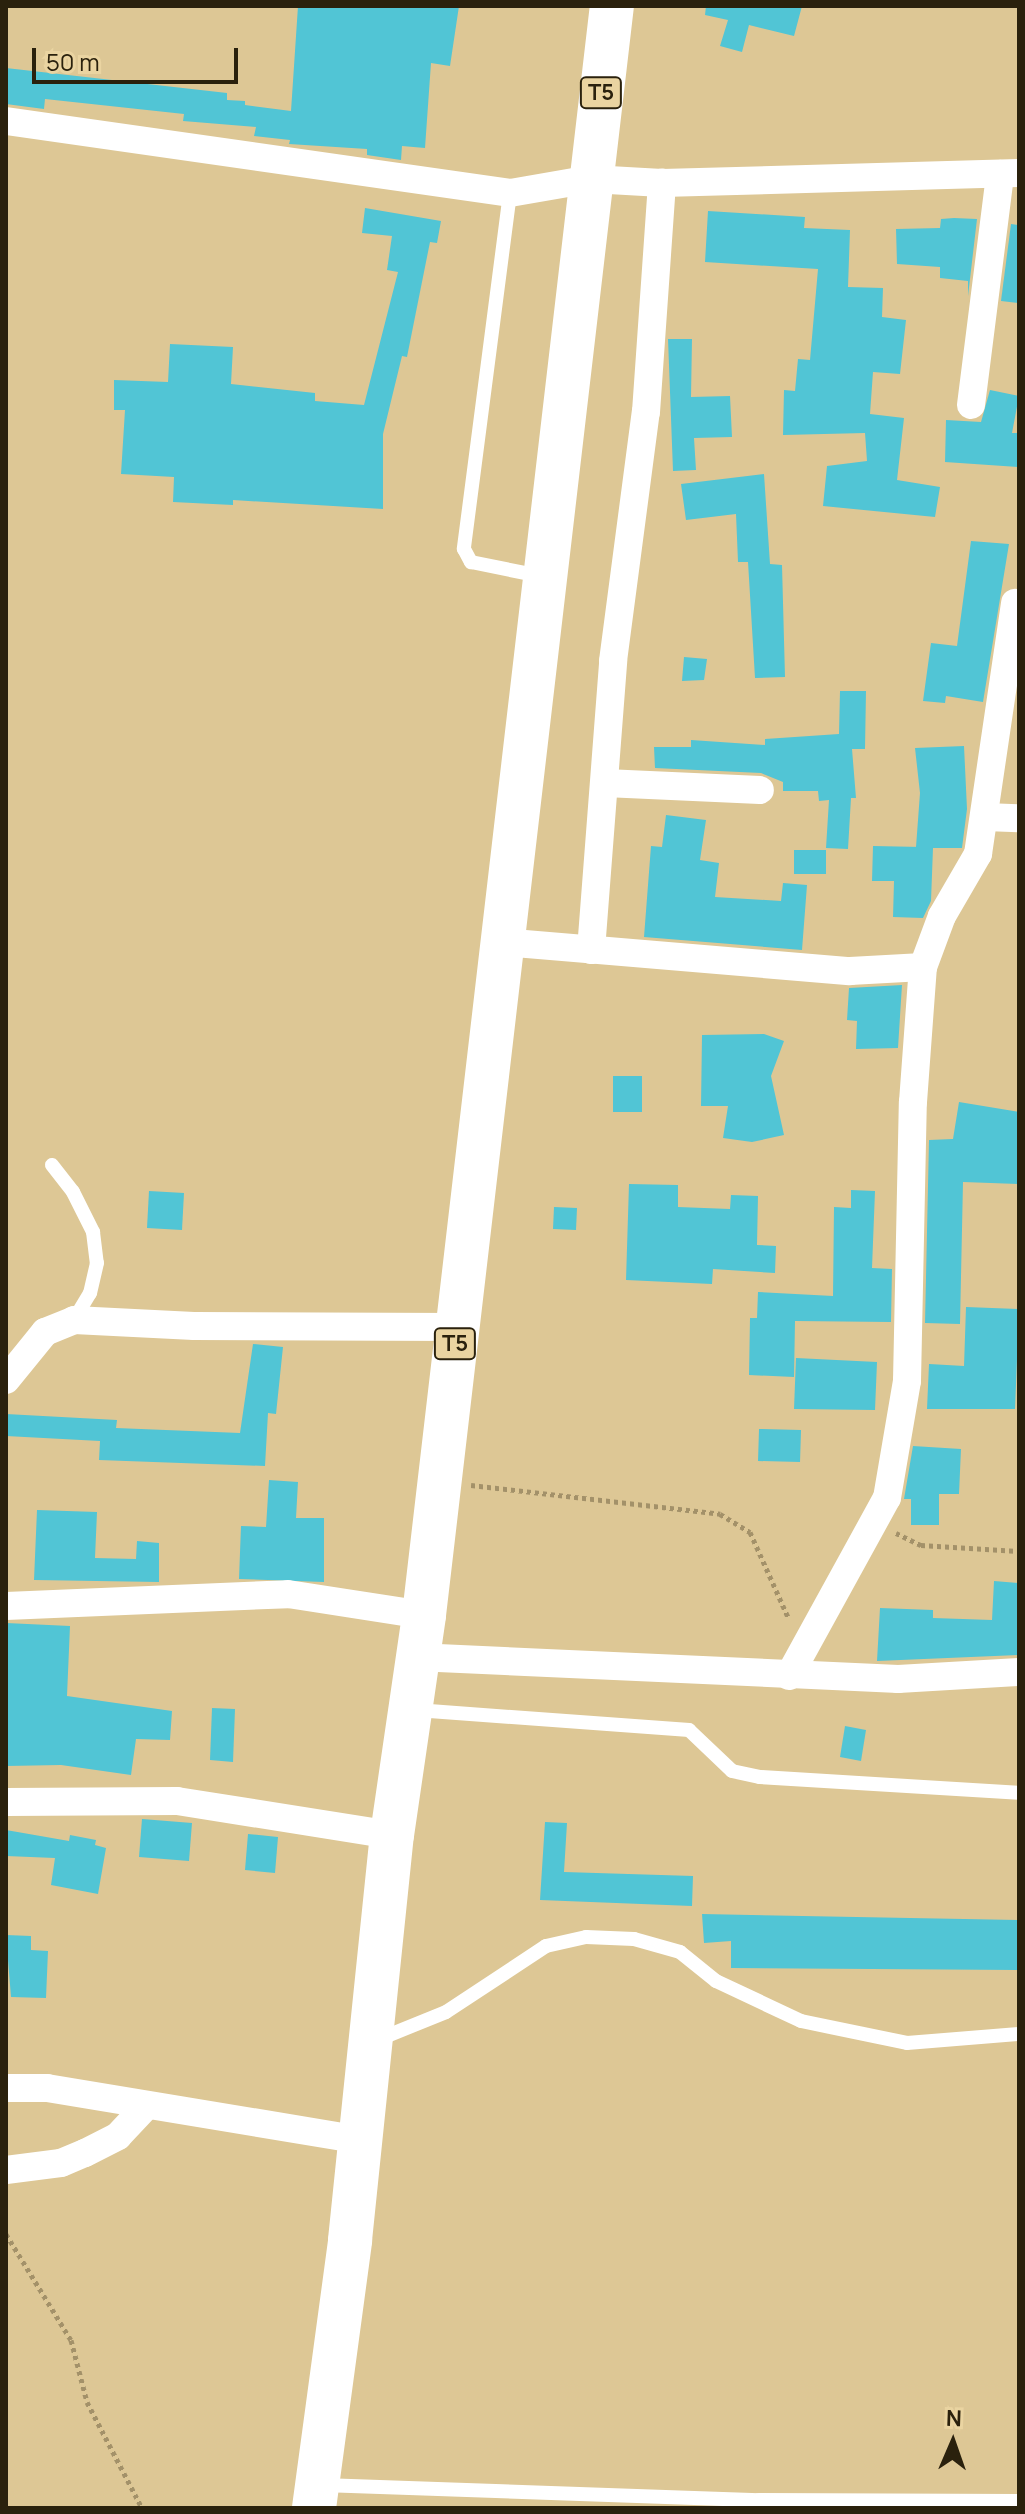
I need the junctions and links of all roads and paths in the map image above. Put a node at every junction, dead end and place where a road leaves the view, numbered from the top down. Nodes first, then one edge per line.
1 (612, 6) edge
2 (6, 121) edge
3 (1010, 174) edge
4 (591, 179) junction
5 (662, 183) junction
6 (510, 193) junction
7 (971, 405) dead end
8 (544, 577) junction
9 (1015, 603) dead end
10 (605, 783) junction
11 (760, 790) dead end
12 (985, 817) junction
13 (1019, 818) edge
14 (502, 942) junction
15 (591, 950) junction
16 (923, 967) junction
17 (52, 1165) dead end
18 (74, 1320) junction
19 (457, 1327) junction
20 (6, 1380) edge
21 (439, 1482) junction
22 (875, 1520) junction
23 (1019, 1551) edge
24 (6, 1606) edge
25 (424, 1615) junction
26 (803, 1651) junction
27 (416, 1657) junction
28 (1019, 1672) edge
29 (789, 1676) junction
30 (411, 1710) junction
31 (1019, 1793) edge
32 (6, 1802) edge
33 (392, 1835) junction
34 (1019, 2034) edge
35 (372, 2042) junction
36 (6, 2088) edge
37 (147, 2105) junction
38 (361, 2140) junction
39 (6, 2170) edge
40 (6, 2234) edge
41 (316, 2496) edge
42 (1019, 2501) edge
43 (142, 2508) edge

1 - 4 highway, T5
2 - 6 street
3 - 5 street
3 - 7 street
4 - 5 street
4 - 6 street
4 - 8 highway, T5
5 - 10 street
6 - 8 lane
8 - 14 highway, T5
9 - 12 street
10 - 11 street
10 - 15 street
12 - 13 street
12 - 16 street
14 - 15 street
14 - 19 highway, T5
15 - 16 street
16 - 22 street
17 - 18 lane
18 - 19 street
18 - 20 street
19 - 21 highway, T5
21 - 25 highway, T5
21 - 26 path
22 - 23 path
22 - 26 street
24 - 25 street
25 - 27 highway, T5
26 - 29 street
27 - 29 street
27 - 30 highway, T5
28 - 29 street
30 - 31 lane
30 - 33 highway, T5
32 - 33 street
33 - 35 highway, T5
34 - 35 lane
35 - 38 highway, T5
36 - 37 street
37 - 38 street
37 - 39 street
38 - 41 highway, T5
40 - 43 path
41 - 42 lane

